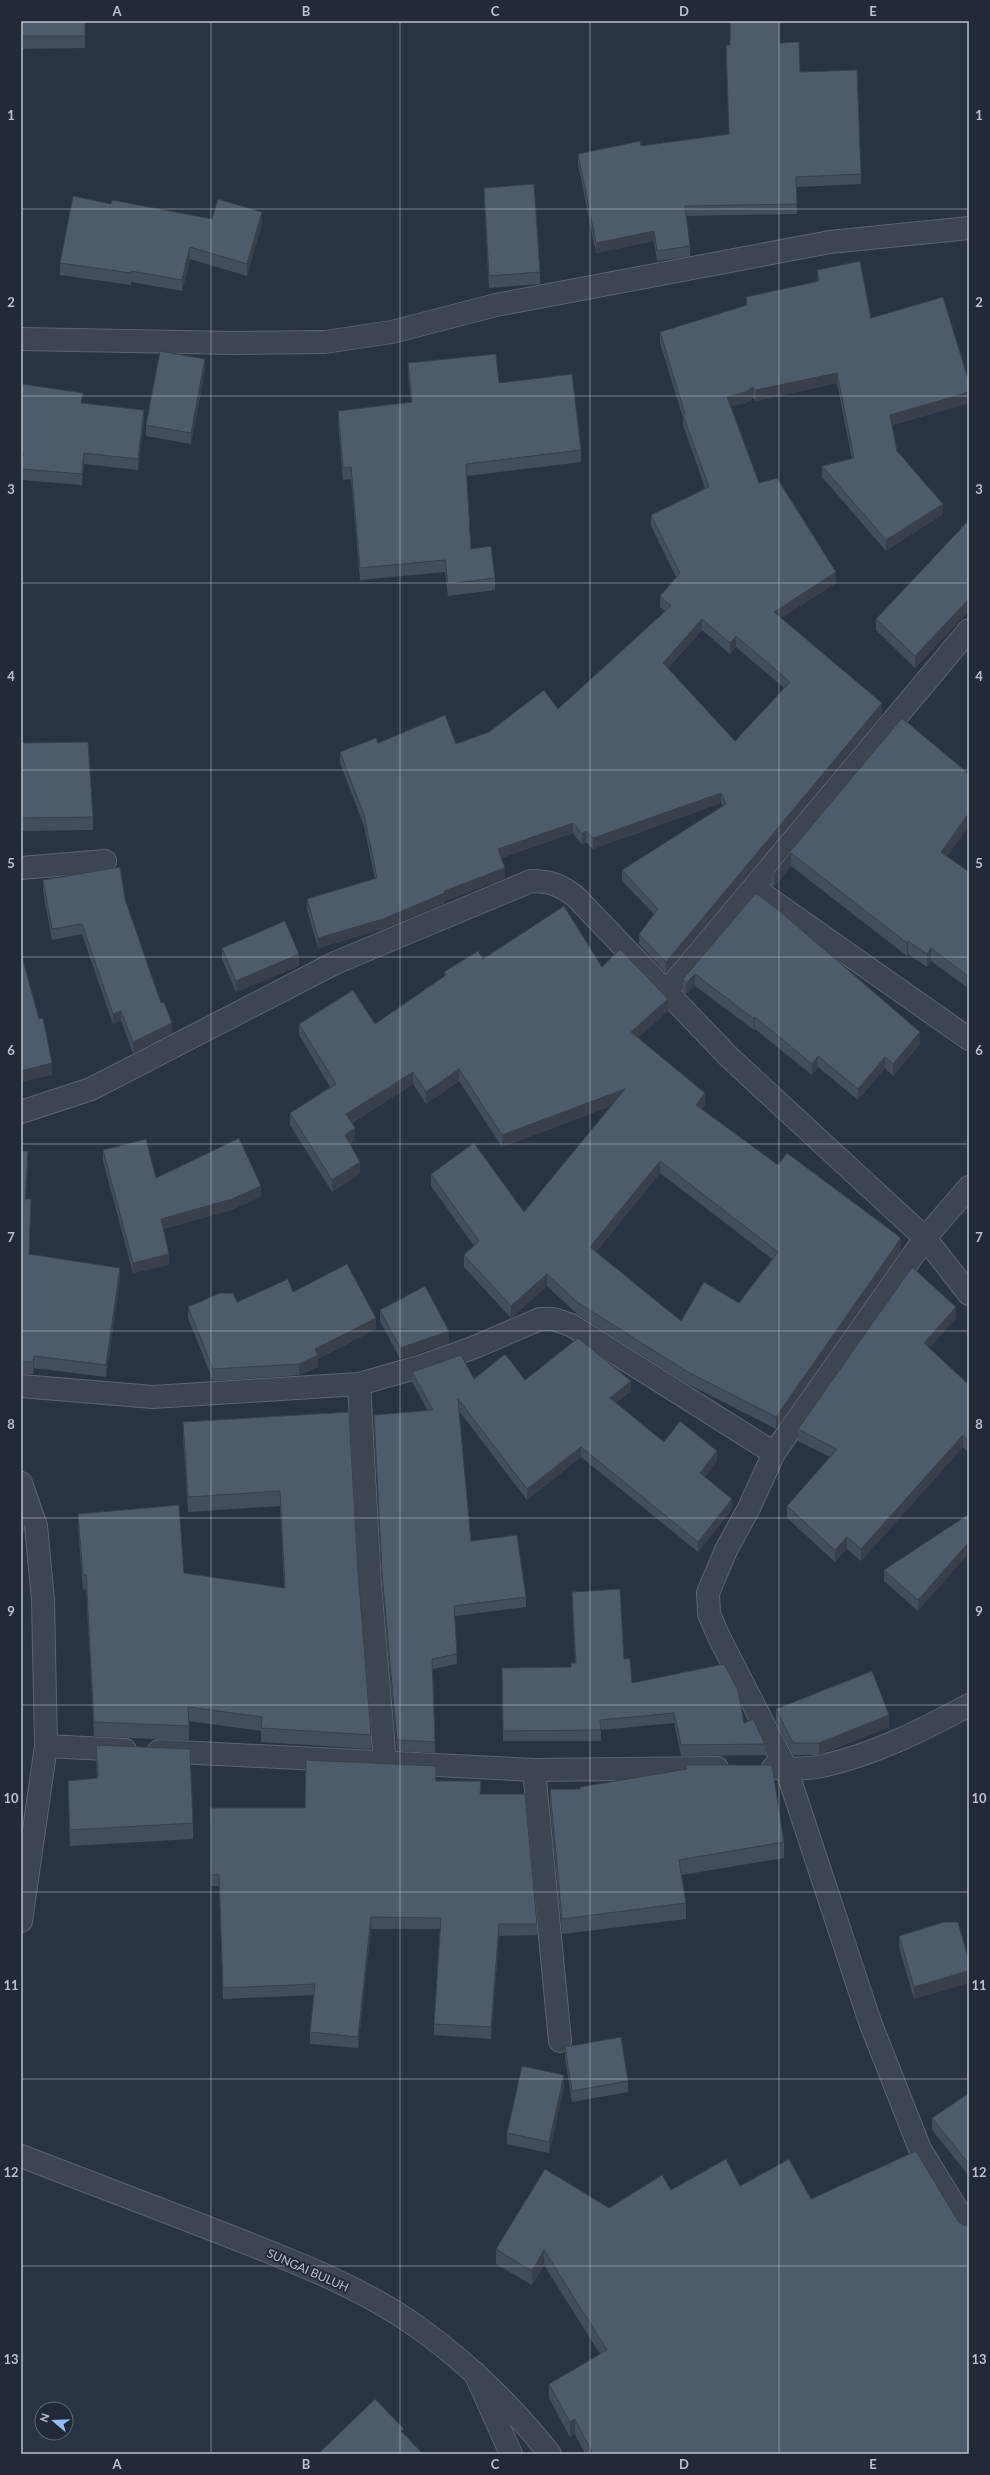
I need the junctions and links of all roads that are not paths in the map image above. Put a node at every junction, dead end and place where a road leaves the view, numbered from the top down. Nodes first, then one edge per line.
1 (969, 228) edge
2 (21, 339) edge
3 (969, 630) edge
4 (105, 861) dead end
5 (21, 868) edge
6 (754, 888) junction
7 (666, 992) junction
8 (969, 1039) edge
9 (21, 1112) edge
10 (969, 1187) edge
11 (926, 1238) junction
12 (969, 1294) edge
13 (360, 1384) junction
14 (21, 1386) edge
15 (774, 1453) junction
16 (21, 1483) edge
17 (969, 1705) edge
18 (46, 1746) junction
19 (385, 1762) junction
20 (786, 1768) junction
21 (534, 1770) junction
22 (21, 1921) edge
23 (560, 2042) dead end
24 (21, 2156) edge
25 (969, 2229) edge
26 (475, 2373) junction
27 (511, 2454) edge
28 (550, 2454) edge

1 - 2 street
3 - 6 street
4 - 5 street
6 - 7 street
6 - 8 street
7 - 9 street
7 - 11 street
10 - 11 street
11 - 12 street
11 - 15 street
13 - 14 street
13 - 15 street
13 - 19 street
15 - 20 street
16 - 18 street
17 - 20 street
18 - 19 street
18 - 22 street
19 - 21 street
20 - 21 street
20 - 25 street
21 - 23 street
24 - 26 street, SUNGAI BULUH
26 - 27 street
26 - 28 street, SUNGAI BULUH

